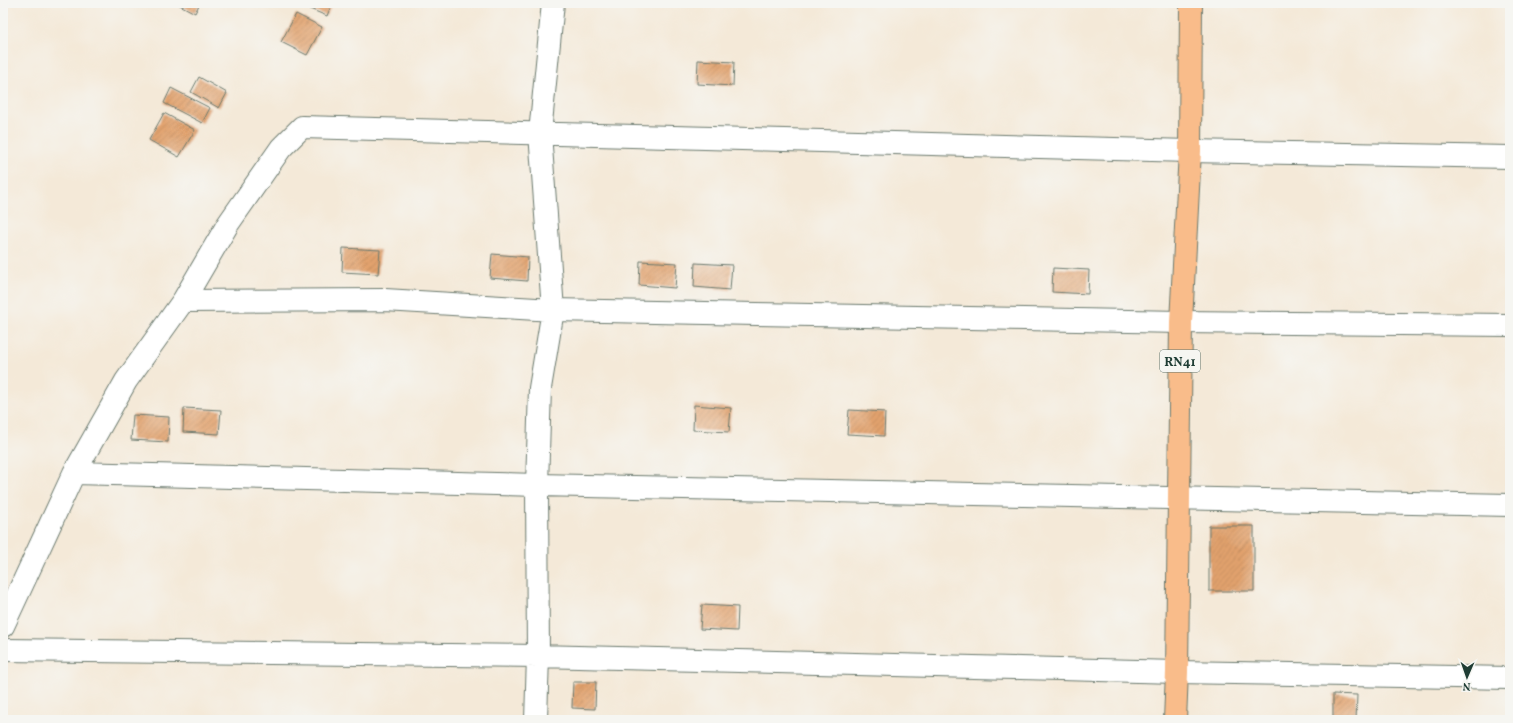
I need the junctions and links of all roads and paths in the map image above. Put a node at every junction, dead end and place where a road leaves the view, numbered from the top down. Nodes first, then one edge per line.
1 (553, 3) edge
2 (1191, 3) edge
3 (540, 133) junction
4 (1190, 151) junction
5 (1510, 157) edge
6 (183, 301) junction
7 (553, 310) junction
8 (1181, 322) junction
9 (1510, 325) edge
10 (74, 473) junction
11 (537, 485) junction
12 (1179, 499) junction
13 (1510, 505) edge
14 (3, 626) edge
15 (3, 650) edge
16 (538, 656) junction
17 (1176, 672) junction
18 (1510, 678) edge
19 (536, 720) edge
20 (1174, 720) edge

1 - 3 street
2 - 4 main road, RN41
3 - 4 street
3 - 6 street
3 - 7 street
4 - 5 street
4 - 8 main road, RN41
6 - 7 street
6 - 10 street
7 - 8 street
7 - 11 street
8 - 9 street
8 - 12 main road, RN41
10 - 11 street
10 - 14 street
11 - 12 street
11 - 16 street
12 - 13 street
12 - 17 main road, RN41
15 - 16 street
16 - 17 street
16 - 19 street
17 - 18 street
17 - 20 main road, RN41

